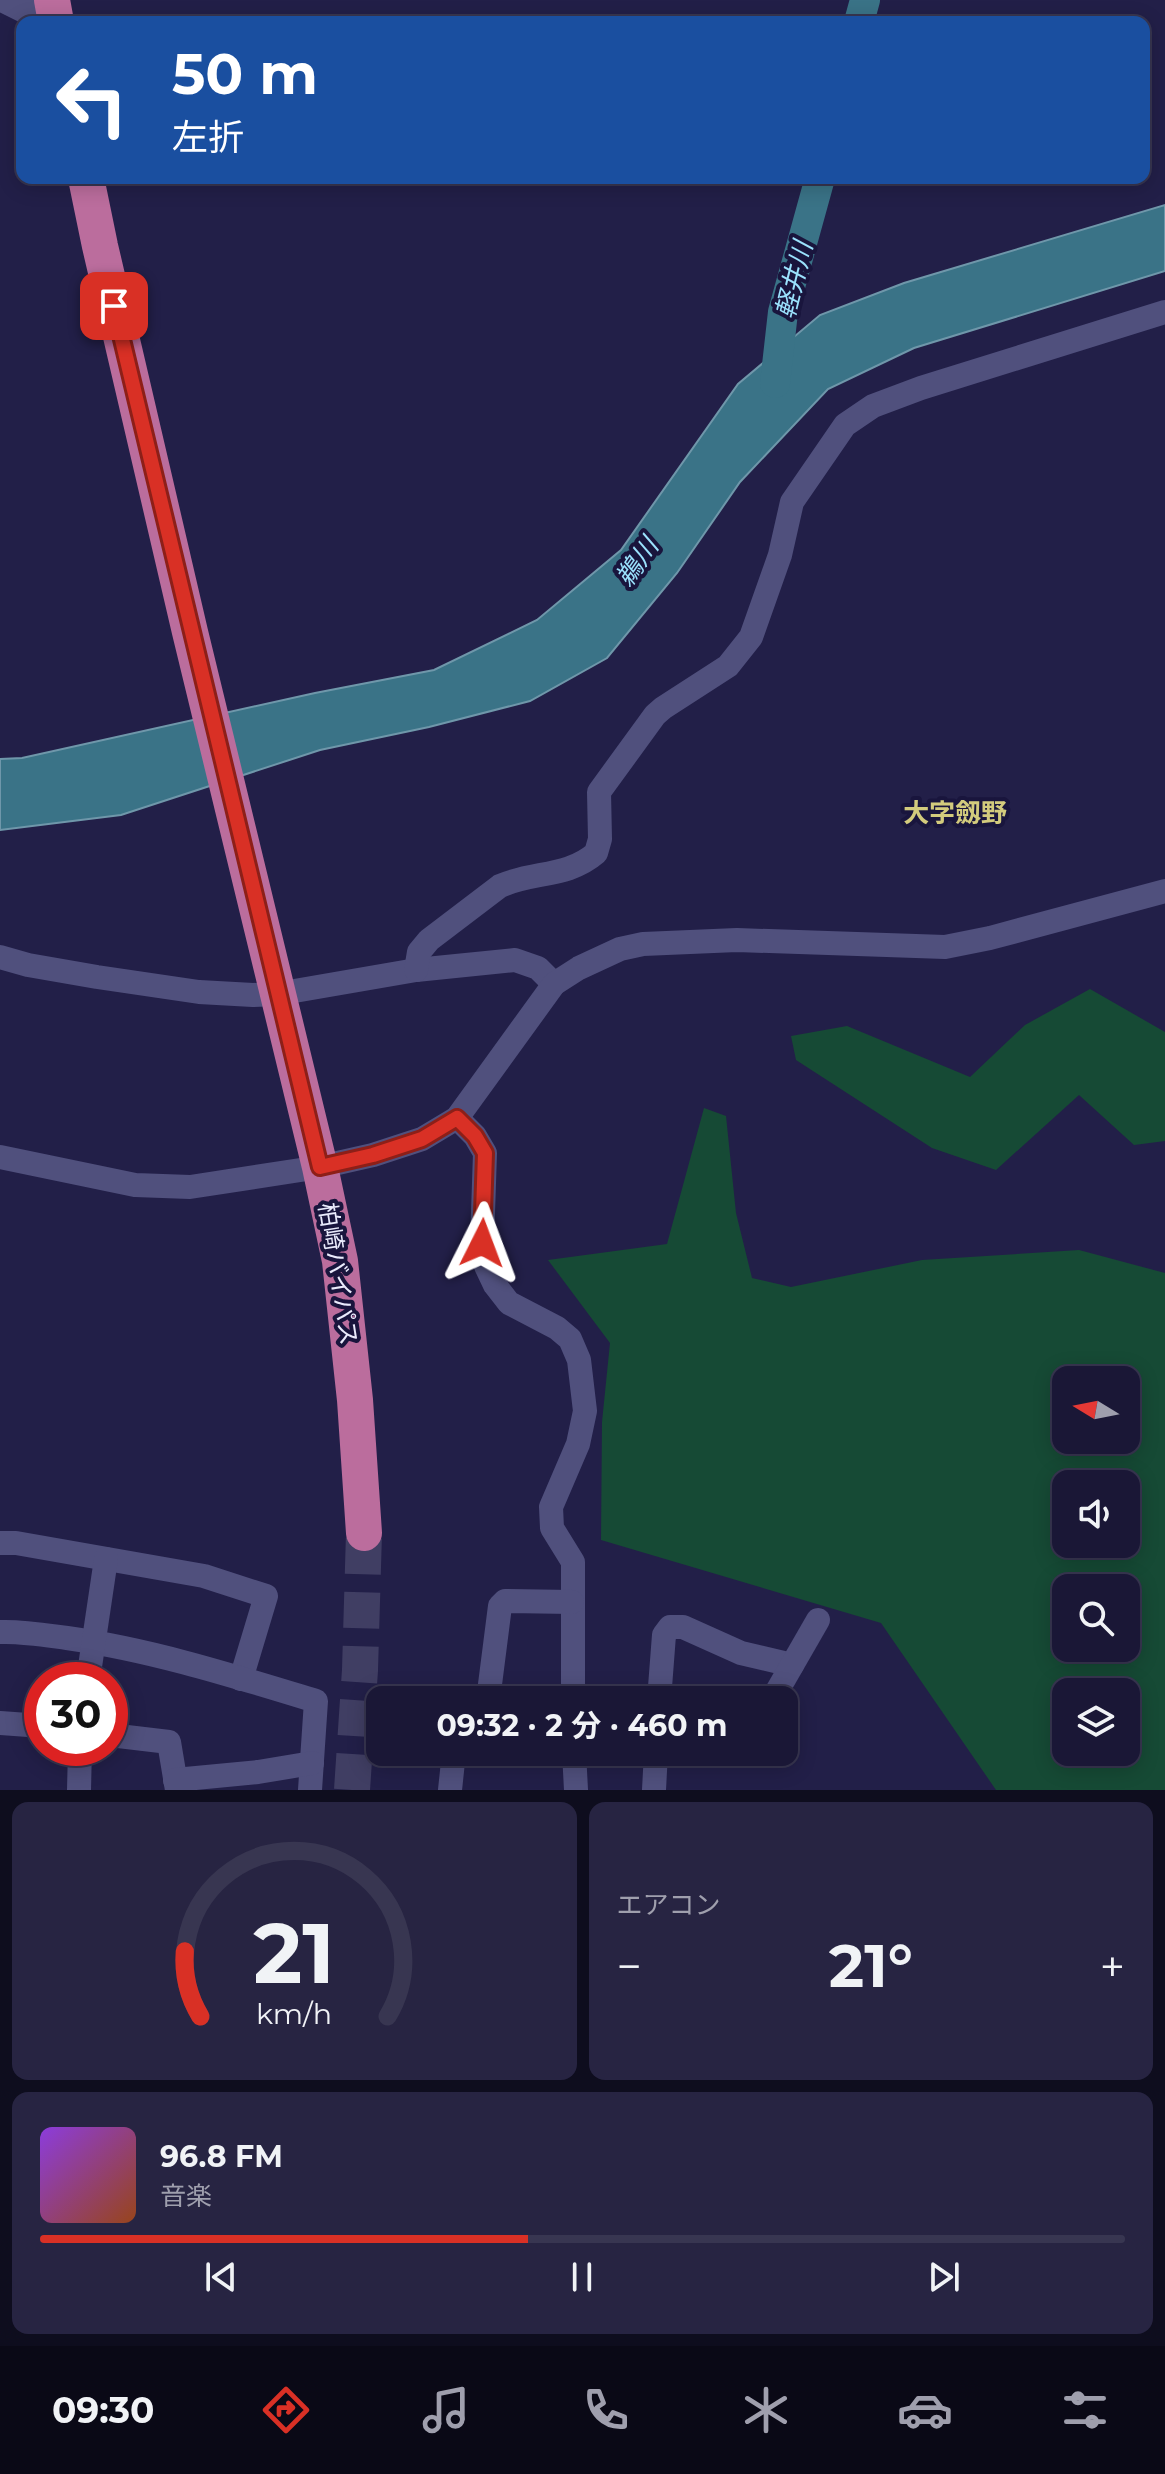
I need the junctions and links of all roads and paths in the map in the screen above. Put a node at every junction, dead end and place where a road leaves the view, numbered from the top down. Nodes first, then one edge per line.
1 (2, 0) edge
2 (35, 0) edge
3 (87, 184) edge
4 (1165, 312) edge
5 (1165, 891) edge
6 (0, 957) edge
7 (416, 970) junction
8 (554, 984) junction
9 (457, 1118) junction
10 (0, 1157) edge
11 (320, 1167) junction
12 (364, 1533) tunnel mouth
13 (0, 1543) edge
14 (106, 1559) junction
15 (572, 1602) junction
16 (818, 1620) dead end
17 (0, 1632) edge
18 (94, 1642) junction
19 (91, 1662) edge
20 (792, 1665) junction
21 (241, 1679) junction
22 (490, 1686) edge
23 (573, 1686) edge
24 (660, 1686) edge
25 (780, 1686) edge
26 (0, 1723) edge
27 (24, 1725) edge
28 (128, 1737) edge
29 (312, 1763) junction
30 (80, 1766) edge
31 (453, 1766) edge
32 (575, 1766) edge
33 (653, 1766) edge
34 (260, 1781) edge
35 (176, 1785) edge
36 (79, 1790) edge
37 (310, 1790) edge
38 (450, 1790) edge
39 (576, 1790) edge
40 (654, 1790) edge

1 - 2 street
3 - 11 highway, 柏崎バイパス
4 - 7 street
5 - 8 street
6 - 7 street
7 - 8 street
8 - 9 street
9 - 11 street
9 - 15 street
10 - 11 street
11 - 12 highway, 柏崎バイパス
13 - 14 street
14 - 18 street
14 - 21 street
15 - 22 street
15 - 23 street
16 - 20 street
17 - 18 street
18 - 19 street
18 - 21 street
20 - 24 street
20 - 25 street
21 - 29 street
26 - 27 street
28 - 35 street
29 - 34 street
29 - 37 street
30 - 36 street
31 - 38 street
32 - 39 street
33 - 40 street
34 - 35 street

